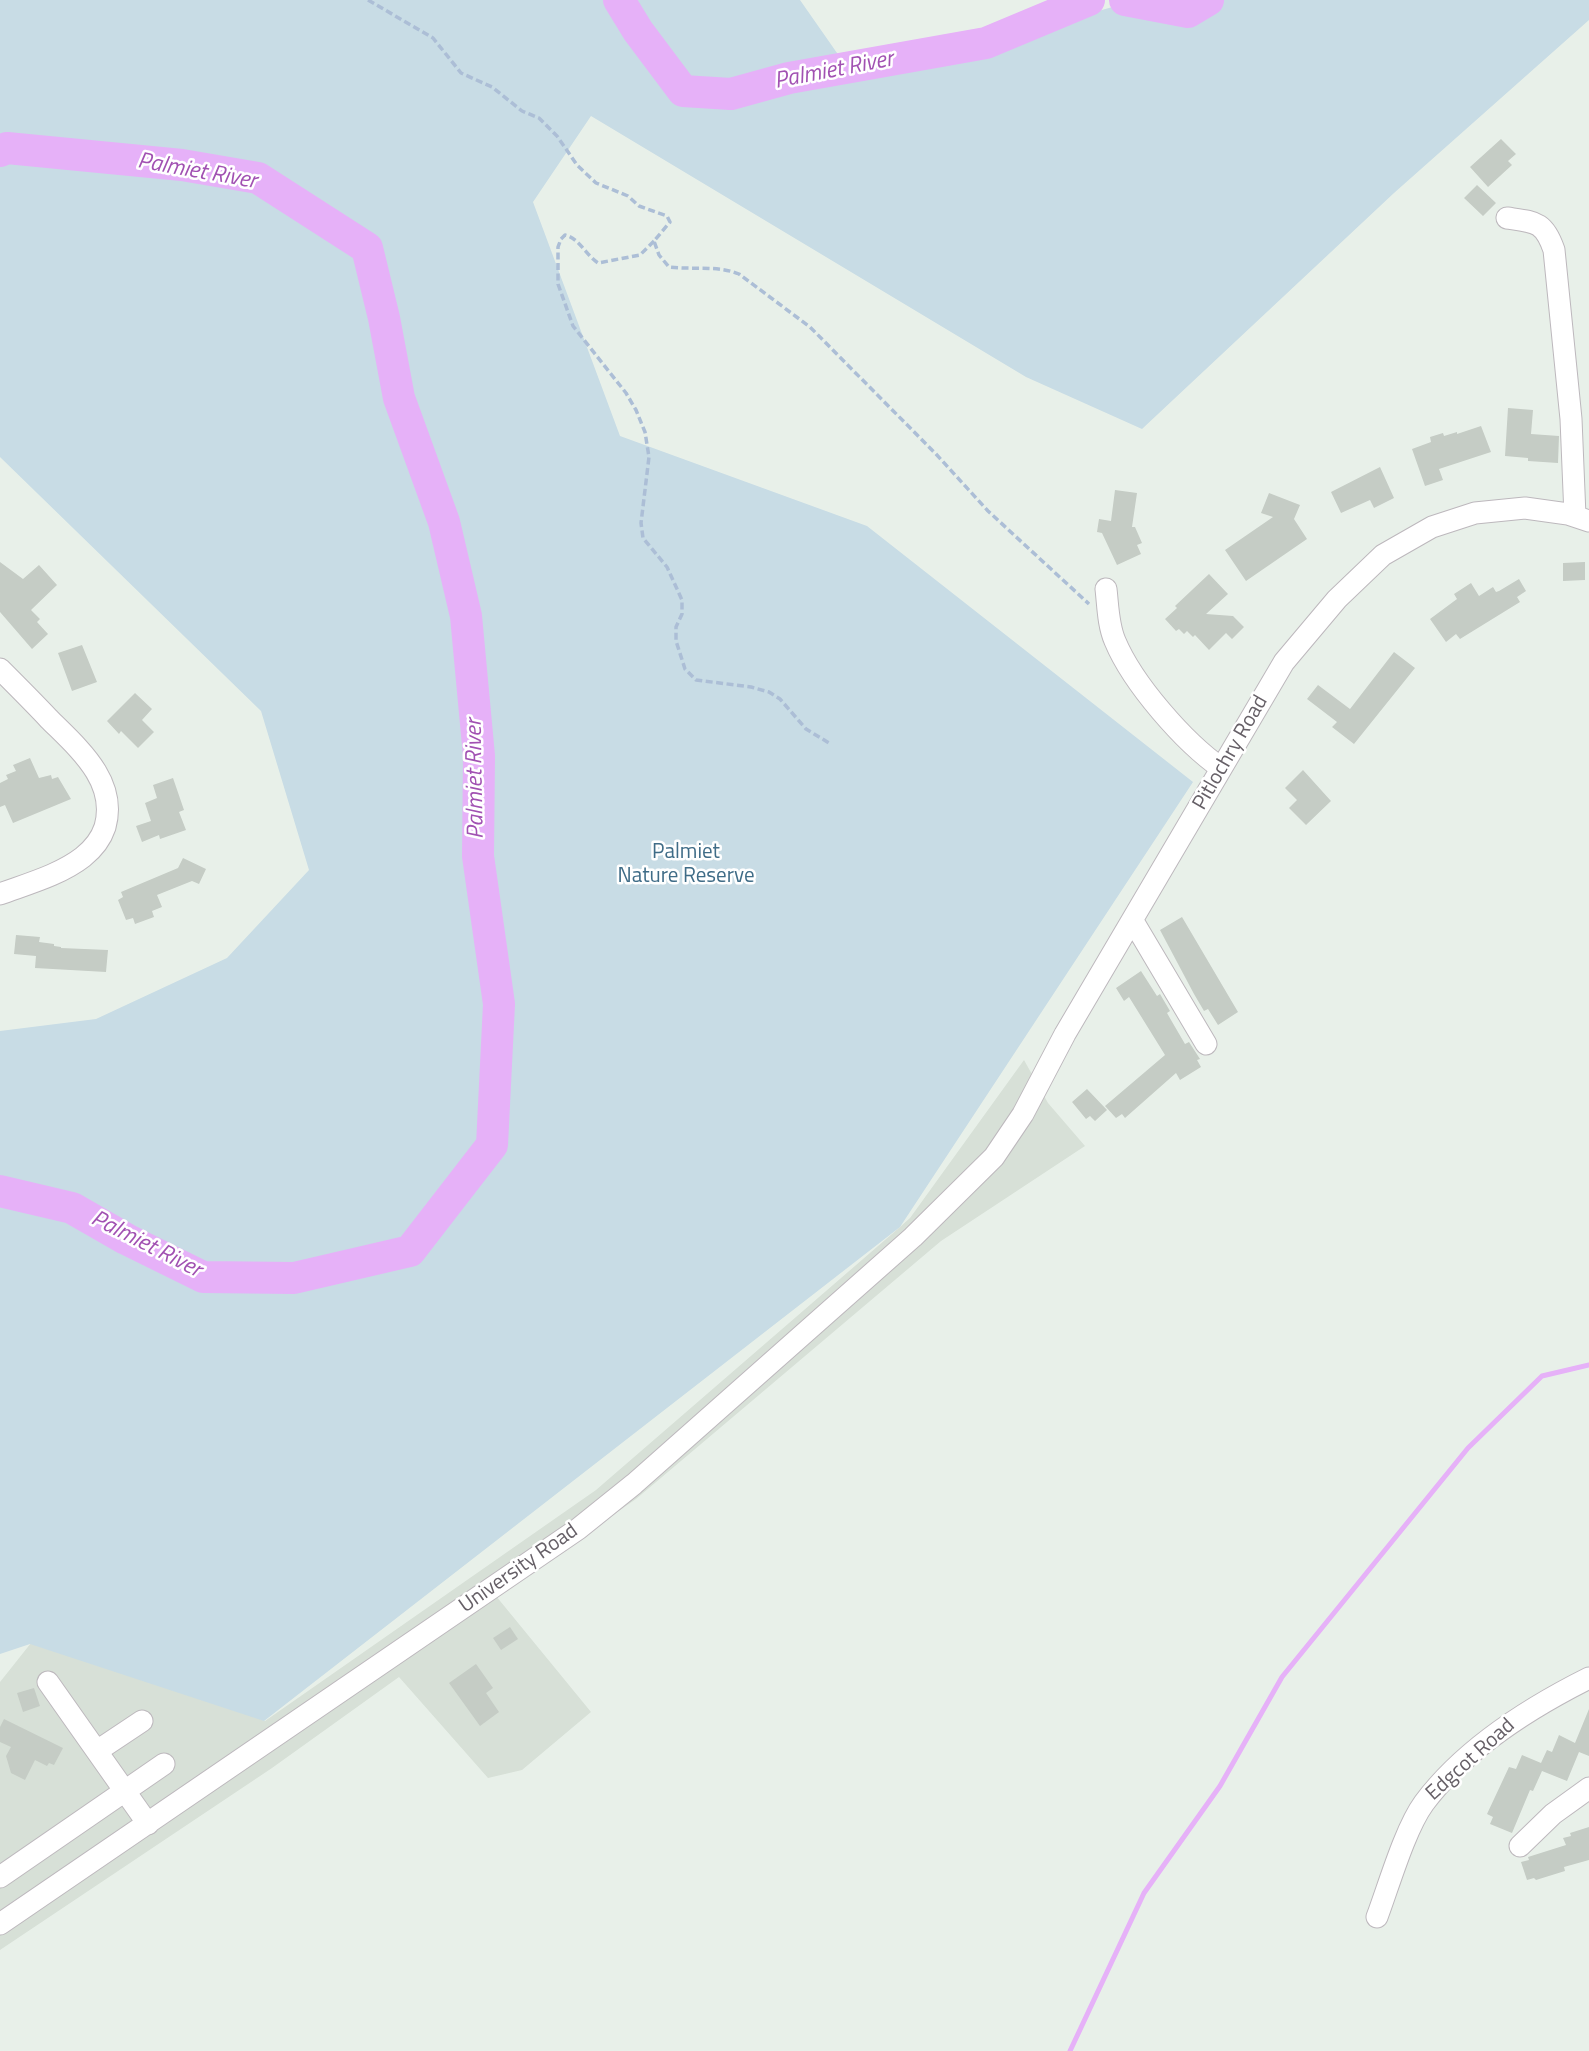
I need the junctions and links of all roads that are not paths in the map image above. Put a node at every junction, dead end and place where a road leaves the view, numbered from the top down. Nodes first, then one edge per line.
1 (1507, 218) dead end
2 (1582, 518) edge
3 (1106, 589) dead end
4 (0, 669) edge
5 (1222, 768) junction
6 (0, 894) edge
7 (1133, 921) junction
8 (1206, 1044) dead end
9 (995, 1157) joint
10 (1589, 1678) edge
11 (48, 1682) dead end
12 (142, 1721) dead end
13 (97, 1751) junction
14 (164, 1764) dead end
15 (1589, 1787) edge
16 (125, 1790) junction
17 (148, 1824) junction
18 (1520, 1846) dead end
19 (0, 1877) edge
20 (1377, 1917) dead end
21 (0, 1924) edge

1 - 2 street
2 - 5 street, Pitlochry Road
3 - 5 street
4 - 6 street
5 - 7 street, Pitlochry Road
7 - 8 street
7 - 9 street, Pitlochry Road
9 - 17 street, University Road
10 - 20 street, Edgcot Road
11 - 13 street
12 - 13 street
13 - 16 street
14 - 16 street
15 - 18 street
16 - 17 street
16 - 19 street
17 - 21 street, University Road

